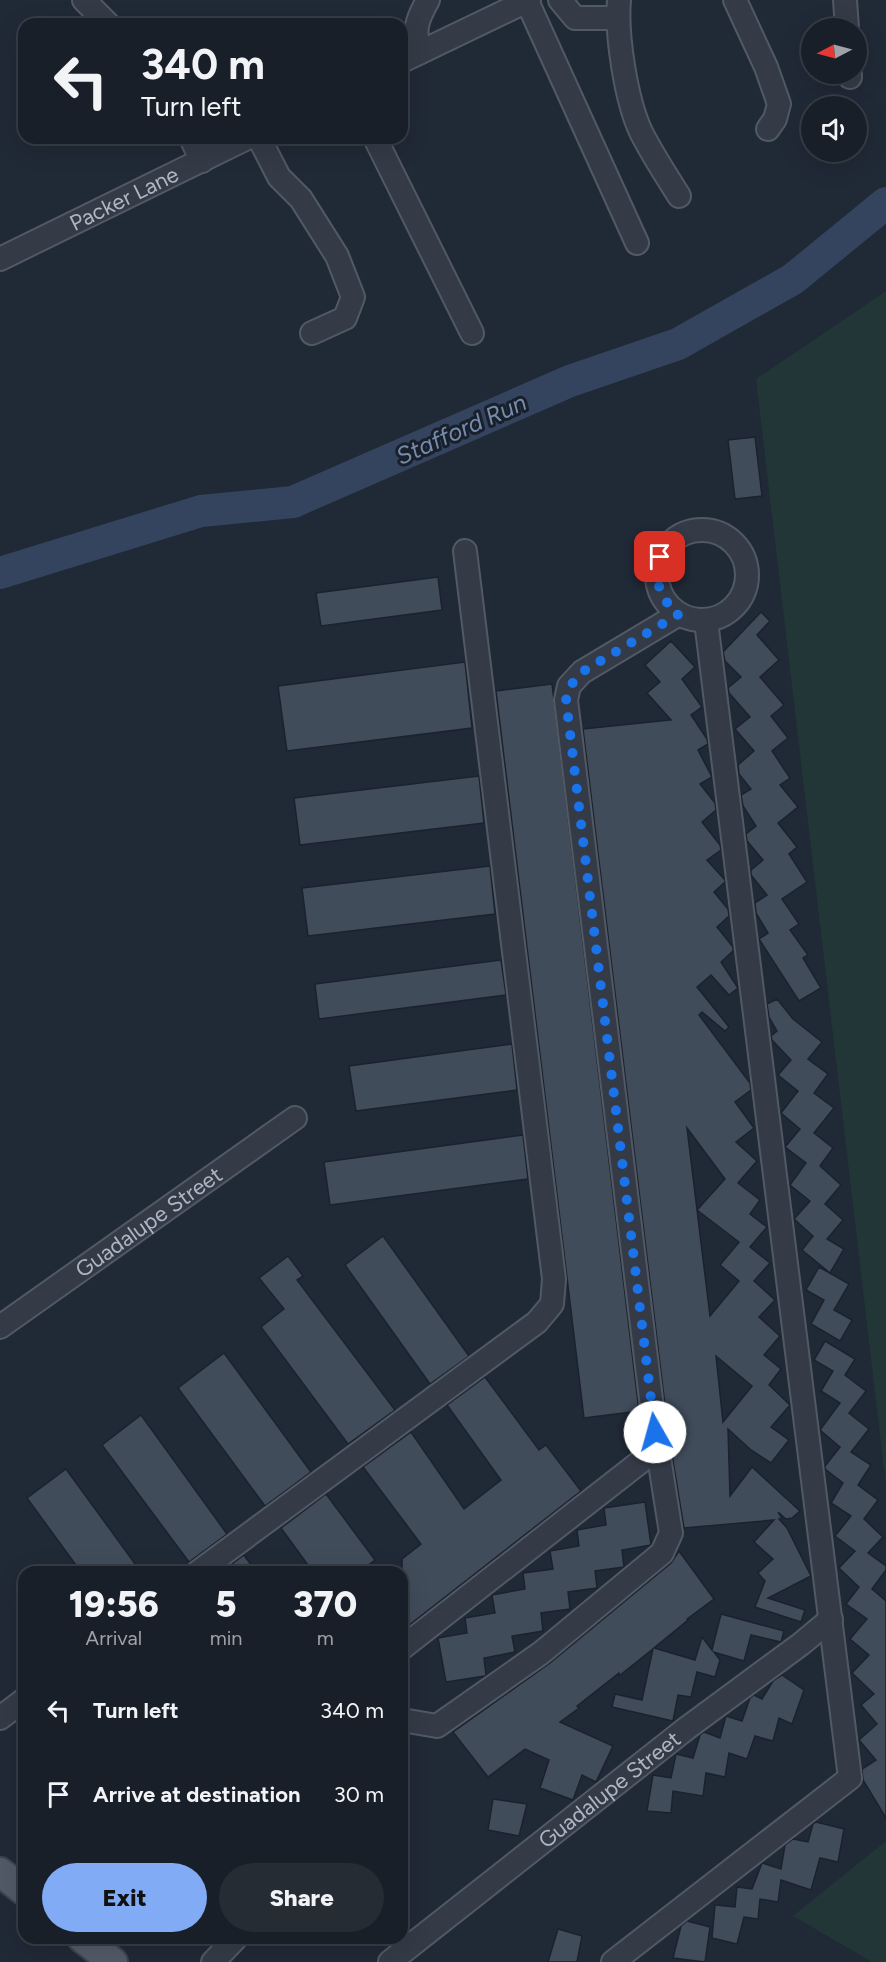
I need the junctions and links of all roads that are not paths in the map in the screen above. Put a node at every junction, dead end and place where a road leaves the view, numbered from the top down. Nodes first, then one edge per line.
1 (84, 0) edge
2 (428, 0) edge
3 (560, 0) edge
4 (735, 0) edge
5 (845, 0) edge
6 (528, 1) edge
7 (490, 8) edge
8 (619, 9) edge
9 (102, 18) edge
10 (846, 18) edge
11 (410, 57) edge
12 (768, 129) dead end
13 (194, 144) edge
14 (235, 144) edge
15 (262, 144) edge
16 (378, 144) edge
17 (202, 161) junction
18 (679, 196) dead end
19 (637, 243) dead end
20 (0, 259) edge
21 (312, 333) dead end
22 (472, 333) dead end
23 (465, 551) dead end
24 (679, 614) junction
25 (706, 621) junction
26 (295, 1118) dead end
27 (0, 1327) edge
28 (658, 1448) junction
29 (206, 1566) edge
30 (831, 1618) junction
31 (408, 1643) edge
32 (18, 1704) edge
33 (0, 1718) edge
34 (408, 1721) edge
35 (90, 1944) edge
36 (230, 1944) edge
37 (113, 1962) edge
38 (213, 1962) edge
39 (390, 1962) edge
40 (613, 1962) edge

1 - 9 street
2 - 11 street
3 - 8 street
4 - 12 street
5 - 10 street
6 - 7 street
6 - 19 street
7 - 11 street
8 - 18 street
13 - 17 street
14 - 17 street, Packer Lane
15 - 21 street
16 - 22 street
17 - 20 street, Packer Lane
23 - 29 street
24 - 25 street
24 - 25 street
24 - 28 street
25 - 30 street
26 - 27 street, Guadalupe Street
28 - 31 street
28 - 34 street
30 - 39 street, Guadalupe Street
30 - 40 street
32 - 33 street
35 - 37 main road
36 - 38 street

